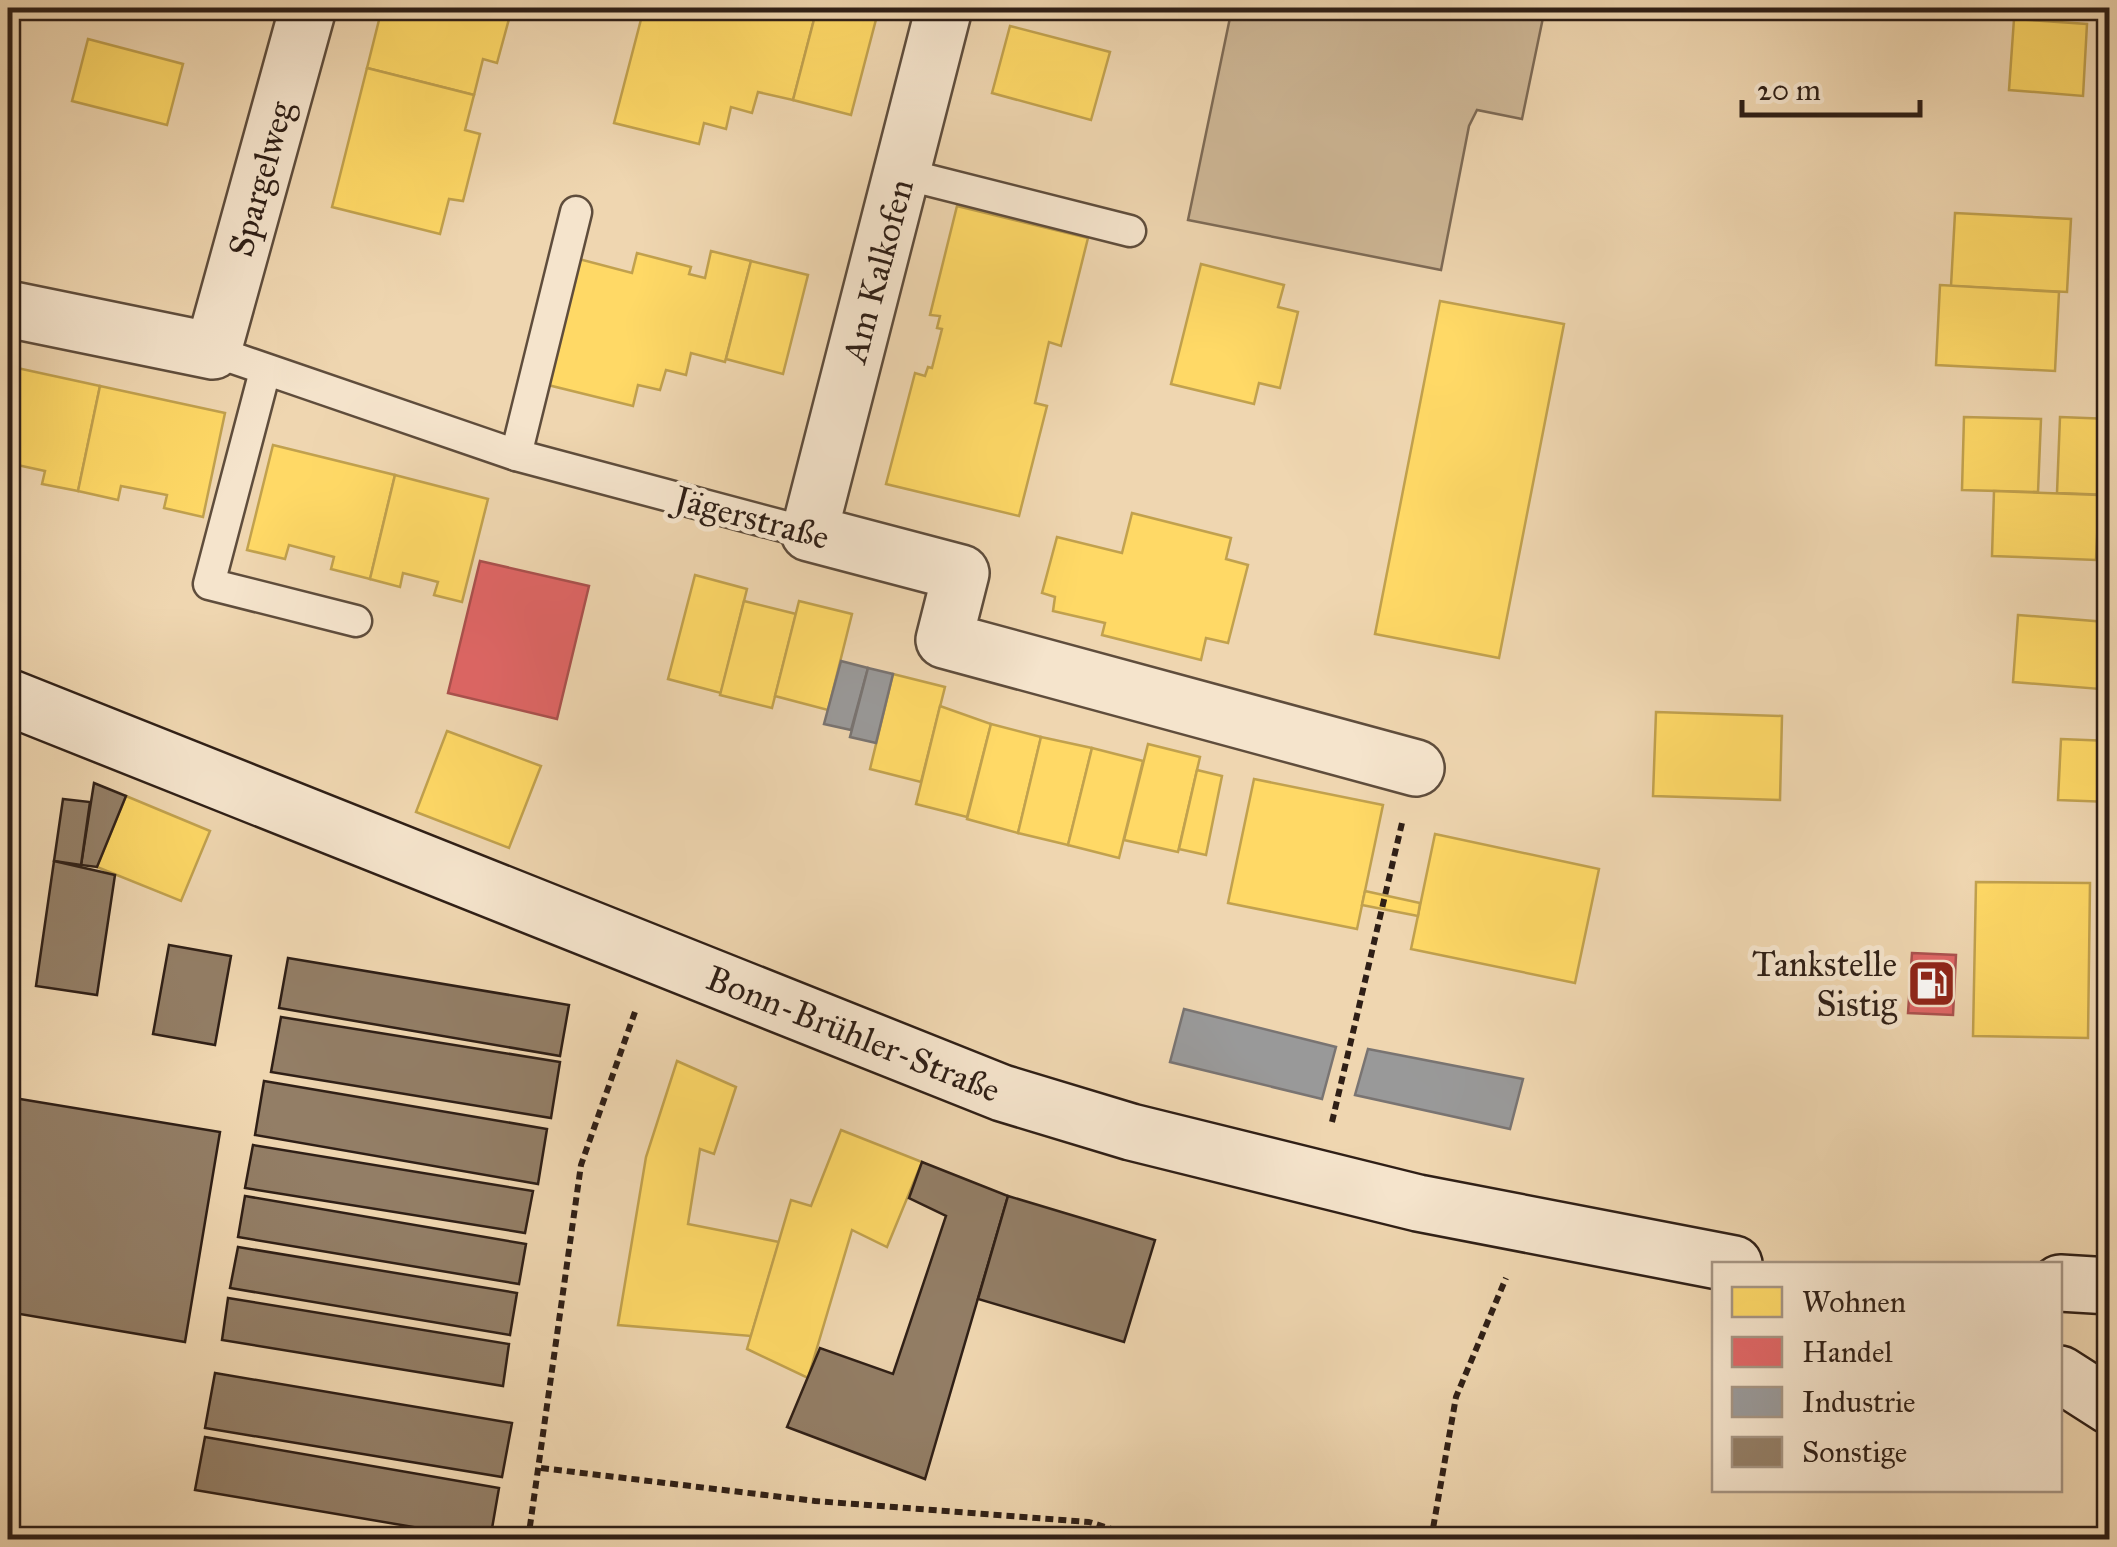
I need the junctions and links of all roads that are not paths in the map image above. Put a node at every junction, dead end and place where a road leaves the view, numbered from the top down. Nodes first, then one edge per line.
1 (308, 8) edge
2 (944, 8) edge
3 (904, 174) junction
4 (576, 212) dead end
5 (1130, 231) dead end
6 (8, 310) edge
7 (214, 351) junction
8 (265, 371) junction
9 (516, 455) junction
10 (809, 533) junction
11 (356, 621) dead end
12 (8, 697) edge
13 (1410, 791) road end
14 (1724, 1262) edge
15 (2062, 1283) edge
16 (2110, 1286) edge
17 (2062, 1375) edge
18 (2110, 1406) edge

1 - 7 street, Spargelweg
2 - 3 street, Am Kalkofen
3 - 5 lane
3 - 10 street, Am Kalkofen
4 - 9 lane
6 - 7 street, Jägerstraße
7 - 8 lane, Jägerstraße
8 - 9 lane, Jägerstraße
8 - 11 lane
9 - 10 lane, Jägerstraße
10 - 13 street, Jägerstraße
12 - 14 street, Bonn-Brühler-Straße
15 - 16 street
17 - 18 street

